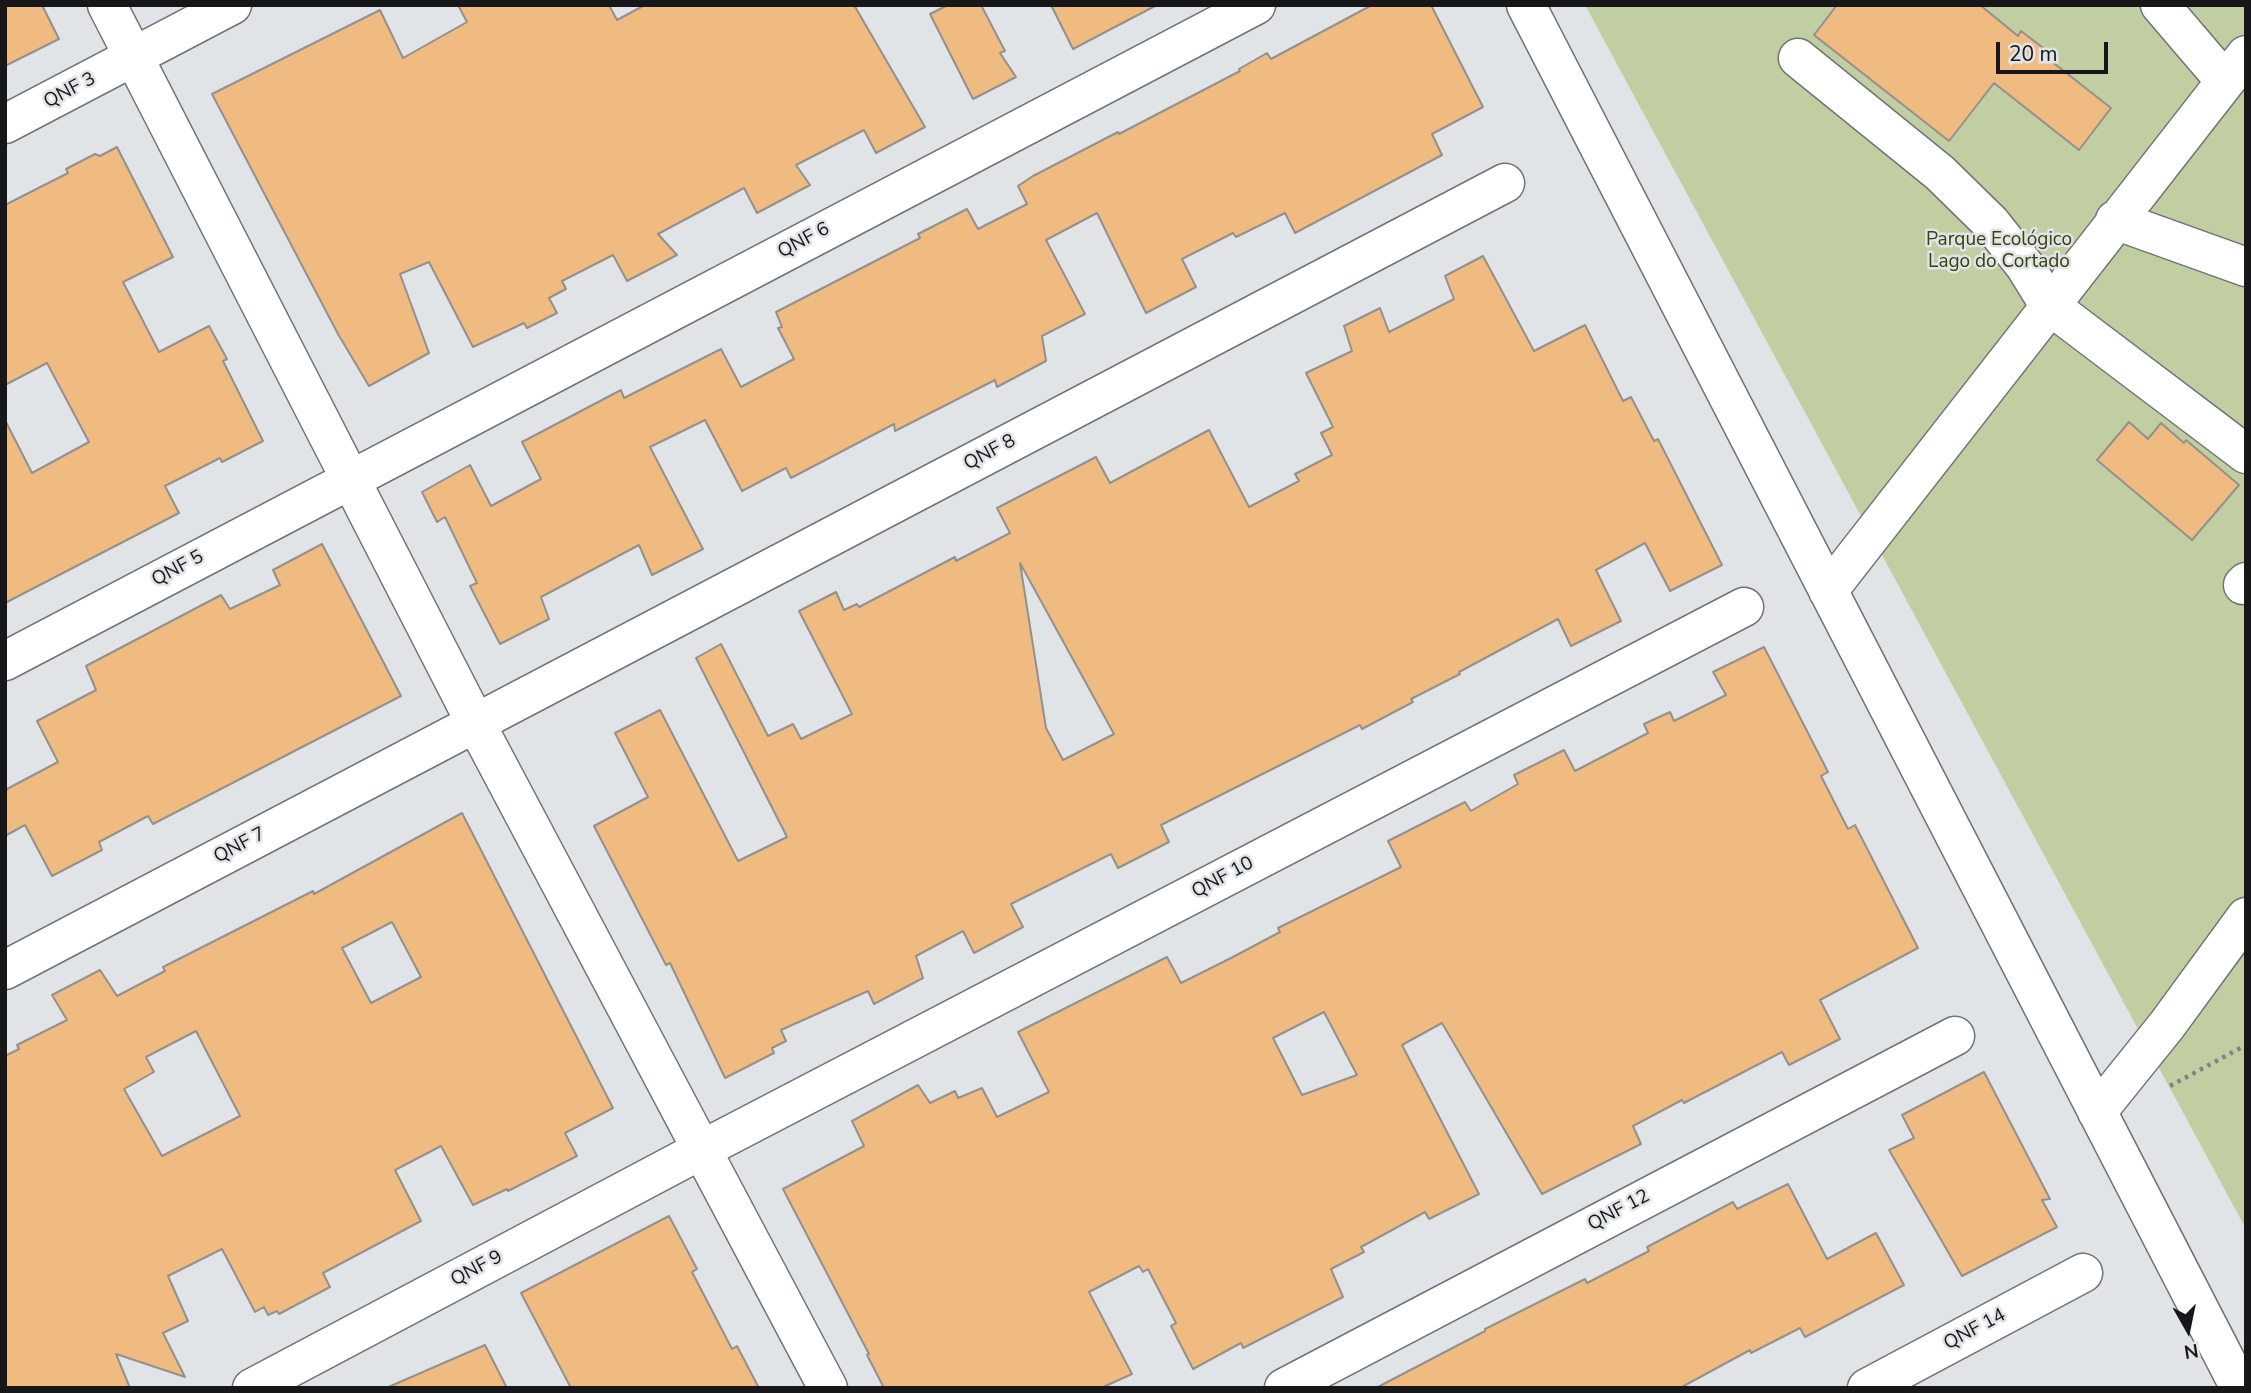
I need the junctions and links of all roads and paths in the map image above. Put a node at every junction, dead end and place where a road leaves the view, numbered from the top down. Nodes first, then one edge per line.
1 (107, 5) edge
2 (232, 5) edge
3 (1256, 5) edge
4 (1526, 5) edge
5 (2160, 5) edge
6 (134, 57) junction
7 (1798, 58) dead end
8 (2235, 68) edge
9 (5, 124) edge
10 (1505, 183) dead end
11 (2115, 220) junction
12 (2246, 267) edge
13 (2049, 305) junction
14 (2246, 454) edge
15 (351, 478) junction
16 (1828, 591) junction
17 (1744, 607) dead end
18 (5, 661) edge
19 (475, 722) junction
20 (2246, 917) edge
21 (5, 970) edge
22 (1955, 1036) dead end
23 (2246, 1045) edge
24 (2160, 1091) dead end
25 (2097, 1112) junction
26 (703, 1149) junction
27 (2083, 1273) dead end
28 (252, 1388) edge
29 (828, 1388) edge
30 (1284, 1388) edge
31 (1867, 1388) edge
32 (2240, 1388) edge

1 - 6 street
2 - 6 street, QNF 3
3 - 15 street, QNF 6
4 - 16 street
5 - 8 street
6 - 9 street, QNF 3
6 - 15 street
7 - 13 street
8 - 11 street
10 - 19 street, QNF 8
11 - 12 street
11 - 13 street
13 - 14 street
13 - 16 street
15 - 18 street, QNF 5
15 - 19 street
16 - 25 street
17 - 26 street, QNF 10
19 - 21 street, QNF 7
19 - 26 street
20 - 25 street
22 - 30 street, QNF 12
23 - 24 path
25 - 32 street
26 - 28 street, QNF 9
26 - 29 street
27 - 31 street, QNF 14

